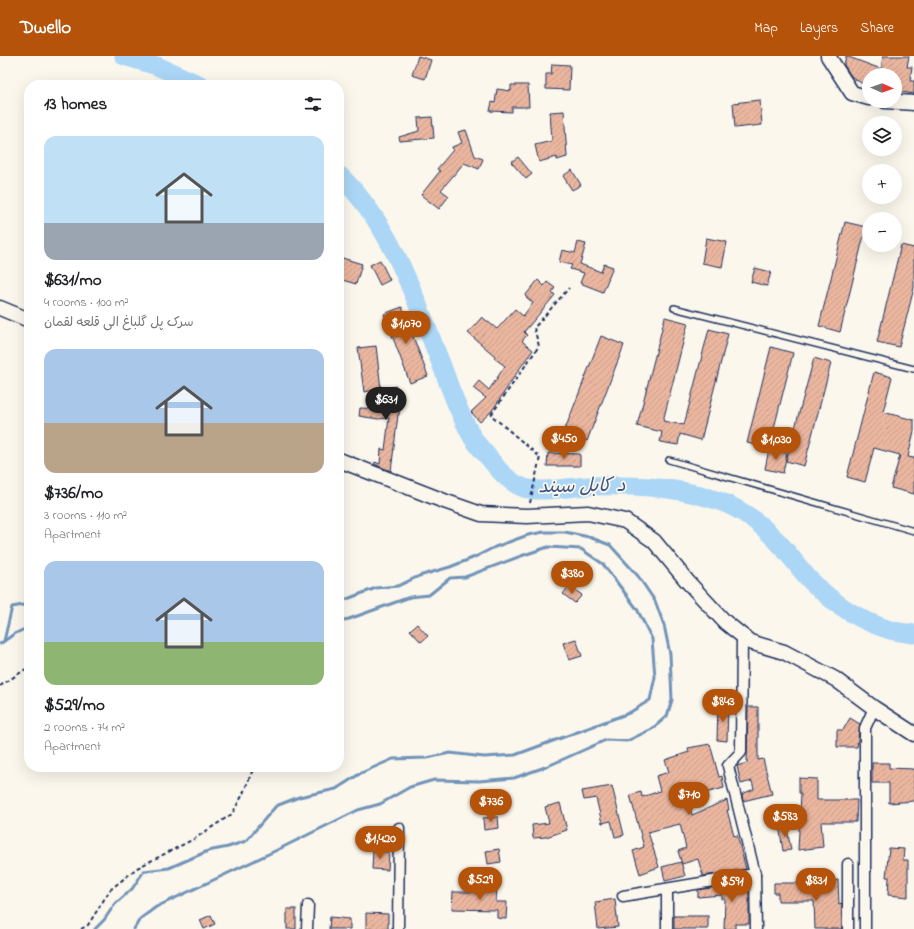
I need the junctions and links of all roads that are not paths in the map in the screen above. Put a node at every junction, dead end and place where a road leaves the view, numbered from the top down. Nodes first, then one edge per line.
1 (828, 56) edge
2 (862, 96) edge
3 (902, 102) edge
4 (914, 103) edge
5 (0, 308) edge
6 (674, 308) dead end
7 (24, 318) edge
8 (914, 369) edge
9 (669, 460) dead end
10 (344, 462) edge
11 (914, 531) edge
12 (742, 635) junction
13 (874, 708) junction
14 (914, 734) edge
15 (399, 828) dead end
16 (848, 864) dead end
17 (756, 874) junction
18 (667, 889) junction
19 (623, 896) dead end
20 (308, 905) dead end
21 (307, 929) edge
22 (398, 929) edge
23 (667, 929) edge
24 (756, 929) edge
25 (848, 929) edge
26 (865, 929) edge

1 - 2 street
3 - 4 street
5 - 7 street
6 - 8 lane
9 - 11 lane
10 - 12 street
12 - 13 street
12 - 17 street
13 - 14 street
13 - 26 street
15 - 22 street
16 - 25 street
17 - 18 street
17 - 24 street
18 - 19 street
18 - 23 street
20 - 21 street

